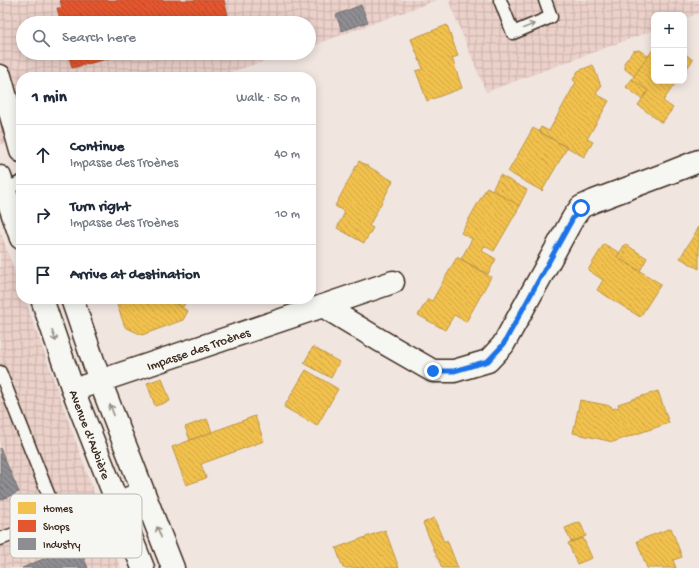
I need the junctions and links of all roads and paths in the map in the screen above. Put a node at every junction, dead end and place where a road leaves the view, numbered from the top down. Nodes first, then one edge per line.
1 (500, 0) edge
2 (545, 0) edge
3 (0, 76) edge
4 (16, 133) edge
5 (699, 161) edge
6 (6, 185) edge
7 (16, 220) edge
8 (393, 282) dead end
9 (44, 304) edge
10 (74, 304) edge
11 (324, 306) junction
12 (0, 372) edge
13 (100, 381) junction
14 (73, 390) junction
15 (142, 487) junction
16 (48, 494) edge
17 (114, 494) edge
18 (127, 494) edge
19 (10, 536) edge
20 (0, 539) edge
21 (139, 558) edge
22 (143, 568) edge
23 (173, 568) edge

1 -> 2 lane
3 - 4 street
5 - 11 street
6 - 7 street
8 - 11 street, Impasse des Troènes
9 -> 14 street, Avenue d'Aubière
10 - 13 street
11 - 13 street, Impasse des Troènes
12 - 16 lane
13 - 14 street, Impasse des Troènes
15 -> 13 street
14 - 17 street, Avenue d'Aubière
15 - 18 lane
23 -> 15 street
19 - 20 lane
21 - 22 street, Avenue d'Aubière

